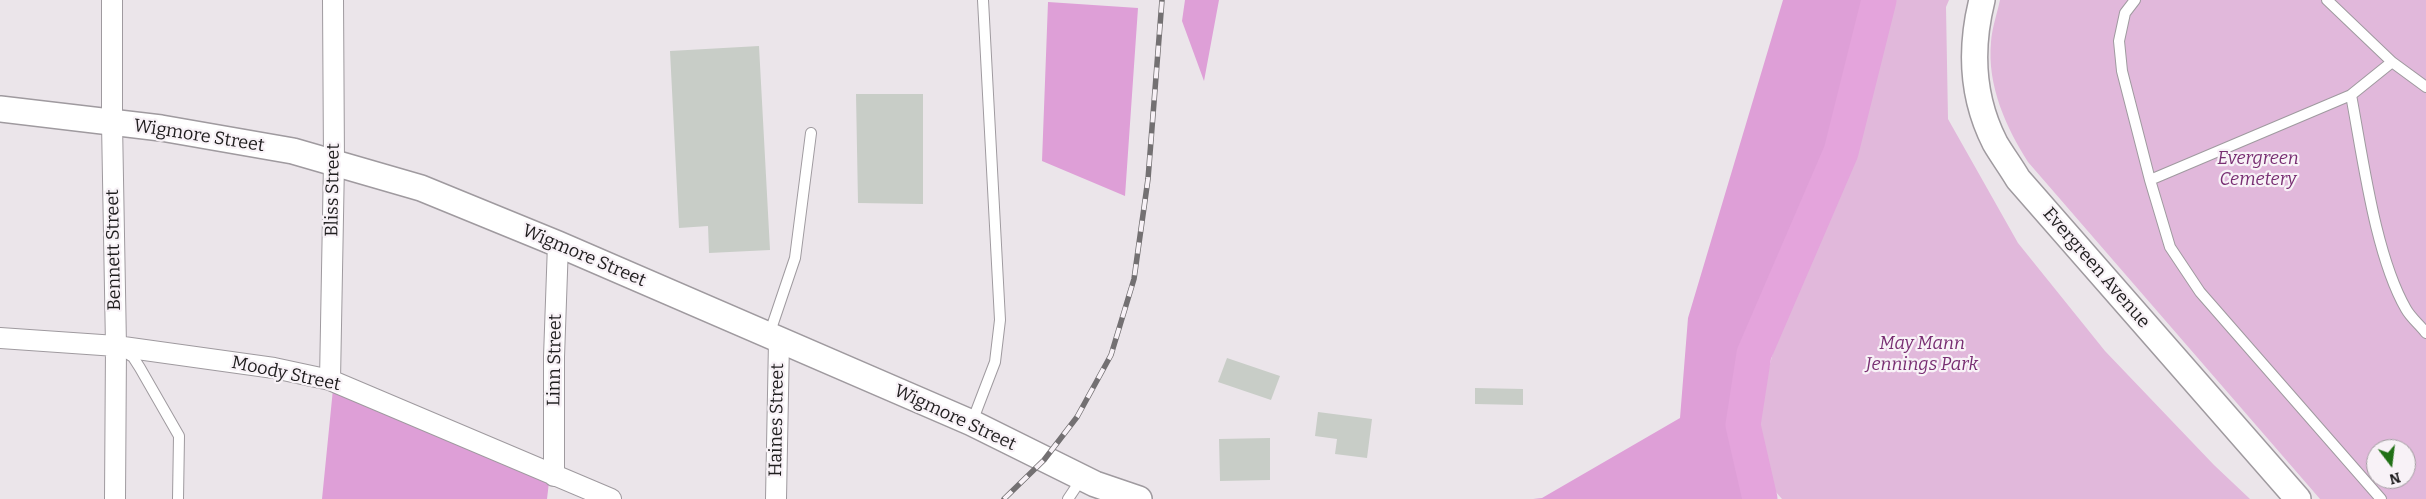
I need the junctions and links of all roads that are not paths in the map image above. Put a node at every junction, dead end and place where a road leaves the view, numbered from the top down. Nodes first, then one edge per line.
1 (112, 0) edge
2 (333, 0) edge
3 (982, 0) edge
4 (1982, 0) edge
5 (2135, 0) edge
6 (2327, 0) edge
7 (2392, 62) junction
8 (2426, 87) edge
9 (2351, 96) junction
10 (0, 109) edge
11 (112, 123) junction
12 (811, 133) dead end
13 (334, 162) junction
14 (2150, 180) junction
15 (558, 244) junction
16 (2426, 333) edge
17 (0, 338) edge
18 (774, 339) junction
19 (116, 346) junction
20 (330, 380) junction
21 (972, 423) junction
22 (554, 476) junction
23 (1082, 478) junction
24 (115, 499) edge
25 (178, 499) edge
26 (611, 499) edge
27 (776, 499) edge
28 (1068, 499) edge
29 (1139, 499) edge
30 (2298, 499) edge
31 (2382, 499) edge

1 - 11 street, Bennett Street
2 - 13 street, Bliss Street
3 - 21 lane
4 - 30 street, Evergreen Avenue
5 - 14 lane
6 - 7 lane
7 - 8 lane
7 - 9 lane
9 - 14 lane
9 - 16 lane
10 - 11 street, Wigmore Street
11 - 13 street, Wigmore Street
11 - 19 street, Bennett Street
12 - 18 lane
13 - 15 street, Wigmore Street
13 - 20 street, Bliss Street
14 - 31 lane
15 - 18 street, Wigmore Street
15 - 22 street, Linn Street
17 - 19 street, Moody Street
18 - 21 street, Wigmore Street
18 - 27 street, Haines Street
19 - 20 street, Moody Street
19 - 24 street, Bennett Street
19 - 25 lane
20 - 22 street, Moody Street
21 - 23 street, Wigmore Street
22 - 26 street, Moody Street
23 - 28 lane
23 - 29 street, Wigmore Street

